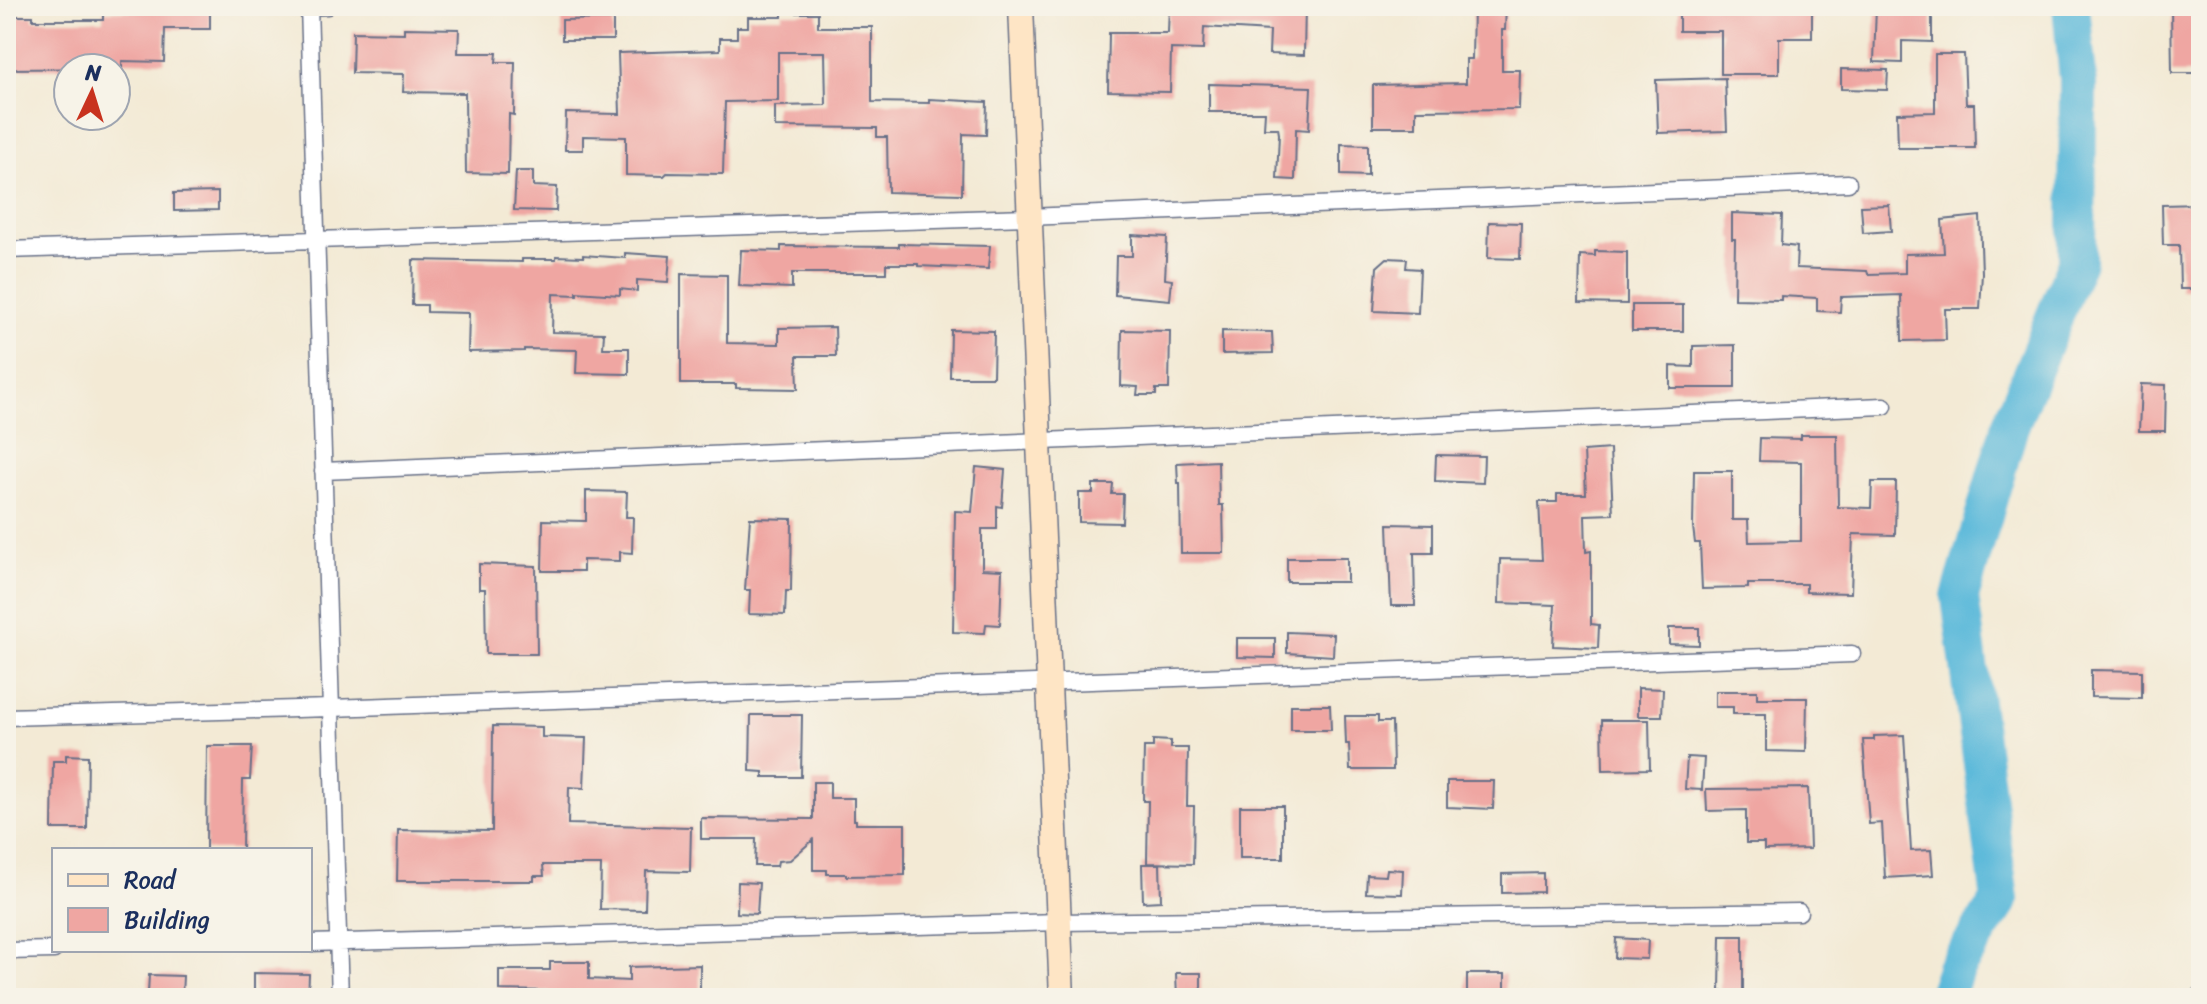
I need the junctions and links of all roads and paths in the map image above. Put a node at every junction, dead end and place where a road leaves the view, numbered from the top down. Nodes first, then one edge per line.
1 (309, 6) edge
2 (327, 6) edge
3 (1021, 6) edge
4 (1848, 183) dead end
5 (1028, 217) junction
6 (316, 240) junction
7 (6, 250) edge
8 (1884, 406) dead end
9 (1038, 440) junction
10 (323, 471) junction
11 (1852, 654) dead end
12 (1049, 683) junction
13 (331, 708) junction
14 (6, 717) edge
15 (1799, 912) dead end
16 (1059, 922) junction
17 (338, 942) junction
18 (312, 943) edge
19 (52, 950) edge
20 (6, 951) edge
21 (340, 998) edge
22 (1062, 998) edge

1 - 2 street
1 - 6 street
3 - 5 main road
4 - 5 street
5 - 6 street
5 - 9 main road
6 - 7 street
6 - 10 street
8 - 9 street
9 - 10 street
9 - 12 main road
10 - 13 street
11 - 12 street
12 - 13 street
12 - 16 main road
13 - 14 street
13 - 17 street
15 - 16 street
16 - 17 street
16 - 22 main road
17 - 18 street
17 - 21 street
19 - 20 street

